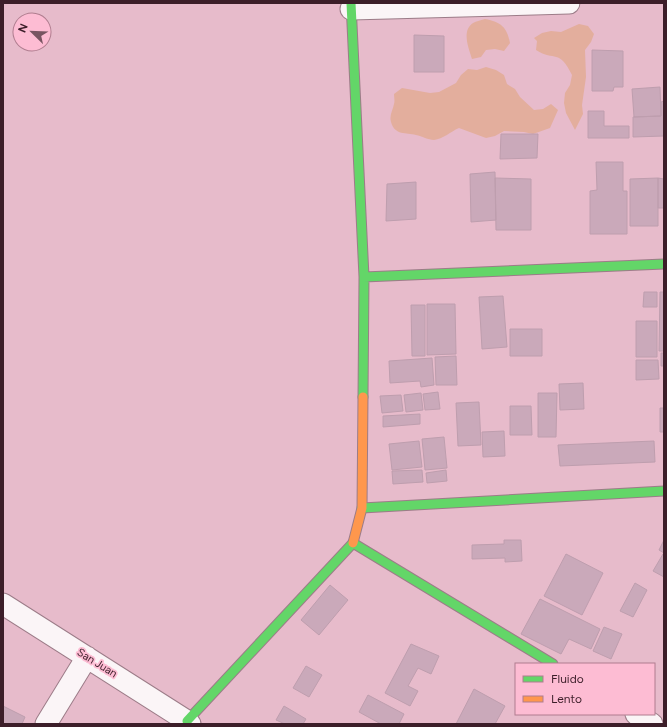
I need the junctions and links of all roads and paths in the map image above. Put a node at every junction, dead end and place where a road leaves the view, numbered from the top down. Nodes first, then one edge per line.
1 (569, 3) edge
2 (351, 6) edge
3 (664, 264) edge
4 (364, 276) junction
5 (664, 491) edge
6 (362, 508) junction
7 (353, 543) junction
8 (3, 604) edge
9 (87, 657) junction
10 (551, 663) edge
11 (638, 715) edge
12 (188, 722) edge
13 (46, 724) edge
14 (652, 724) edge

1 - 2 street
2 - 4 street
3 - 4 street
4 - 6 street
5 - 6 street
6 - 7 street
7 - 10 street
7 - 12 street
8 - 9 street, San Juan
9 - 12 street, San Juan
9 - 13 street
11 - 14 street

